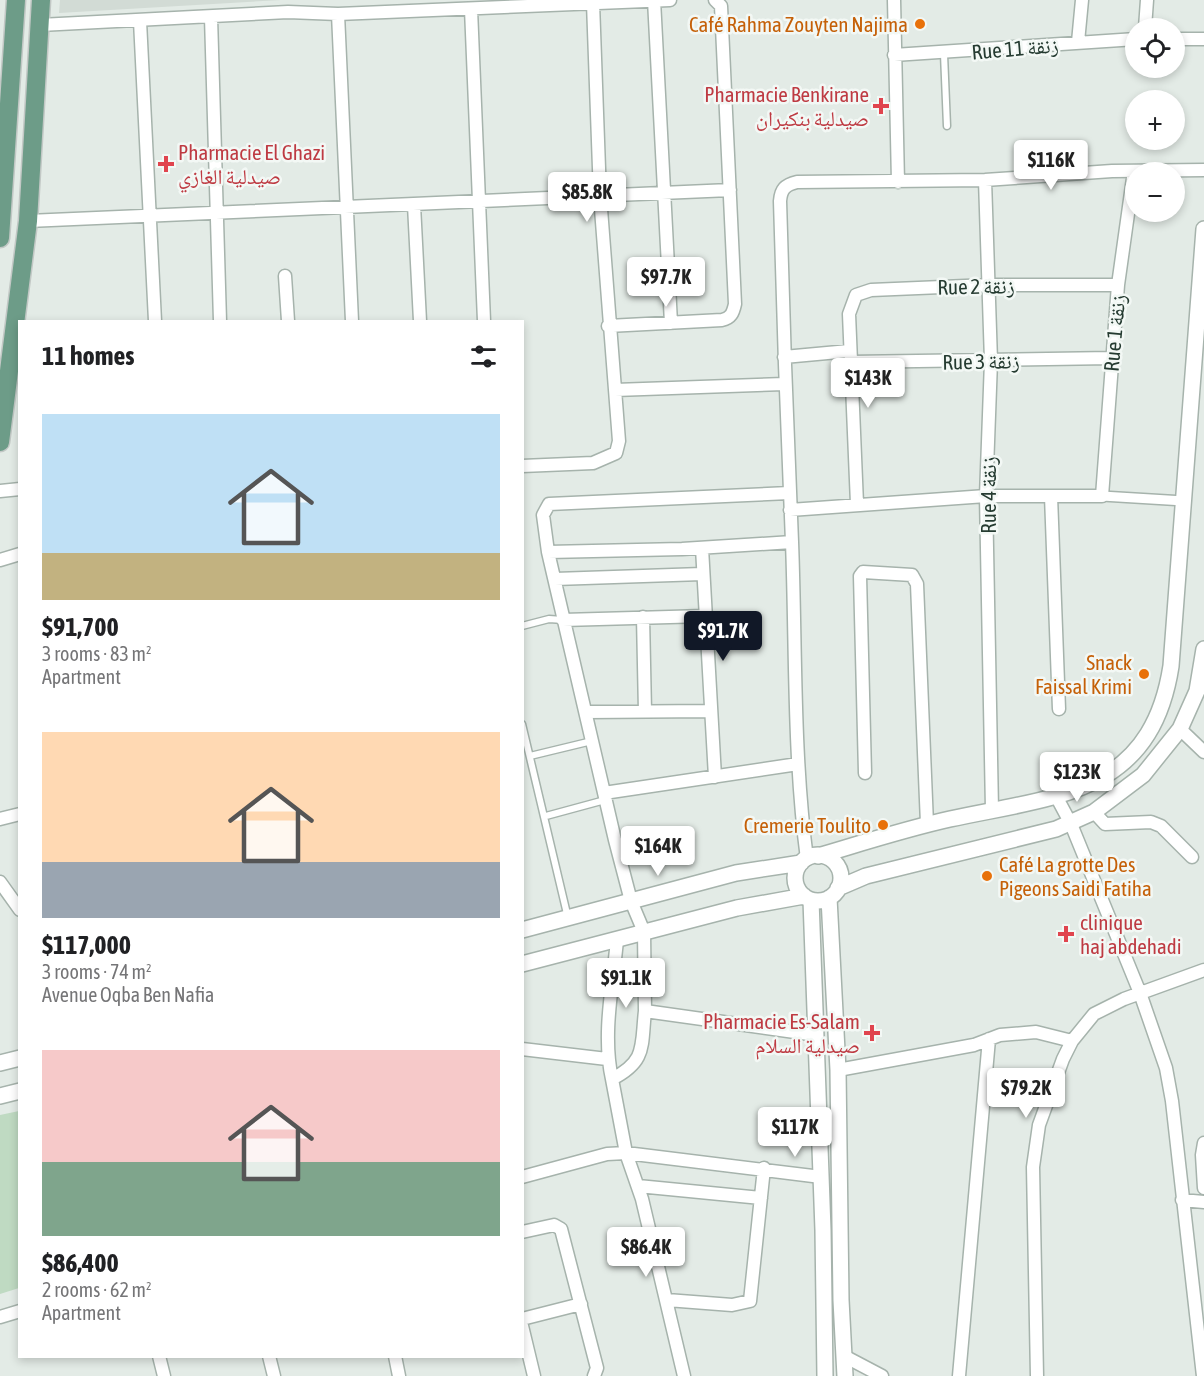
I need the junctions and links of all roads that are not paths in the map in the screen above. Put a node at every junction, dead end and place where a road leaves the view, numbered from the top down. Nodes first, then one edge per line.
1 (16, 0) edge
2 (41, 0) edge
3 (654, 0) edge
4 (670, 0) edge
5 (894, 0) edge
6 (1082, 0) edge
7 (1147, 0) edge
8 (593, 3) junction
9 (718, 3) edge
10 (471, 9) junction
11 (338, 14) junction
12 (212, 17) junction
13 (1146, 18) edge
14 (140, 21) junction
15 (40, 25) junction
16 (1185, 39) edge
17 (1204, 39) edge
18 (1125, 40) edge
19 (1078, 42) junction
20 (944, 54) junction
21 (894, 55) junction
22 (947, 126) dead end
23 (1185, 170) edge
24 (1204, 170) edge
25 (1125, 172) edge
26 (985, 180) junction
27 (898, 182) junction
28 (730, 190) junction
29 (665, 193) junction
30 (600, 196) junction
31 (479, 202) junction
32 (414, 205) junction
33 (346, 208) junction
34 (217, 213) junction
35 (150, 216) junction
36 (28, 221) junction
37 (1127, 222) edge
38 (1204, 229) edge
39 (0, 238) edge
40 (285, 276) dead end
41 (989, 285) junction
42 (1118, 285) junction
43 (155, 320) edge
44 (220, 320) edge
45 (288, 320) edge
46 (352, 320) edge
47 (420, 320) edge
48 (484, 320) edge
49 (670, 323) junction
50 (608, 327) junction
51 (850, 356) junction
52 (784, 357) junction
53 (1111, 358) junction
54 (991, 361) junction
55 (784, 384) junction
56 (615, 390) junction
57 (0, 441) edge
58 (524, 466) edge
59 (18, 489) edge
60 (0, 491) edge
61 (789, 493) junction
62 (986, 496) junction
63 (1051, 496) junction
64 (1102, 496) junction
65 (1184, 501) junction
66 (857, 504) junction
67 (790, 510) junction
68 (792, 542) junction
69 (702, 548) junction
70 (548, 552) junction
71 (18, 556) edge
72 (0, 560) edge
73 (702, 574) junction
74 (555, 579) junction
75 (705, 616) junction
76 (643, 617) junction
77 (563, 620) junction
78 (524, 625) edge
79 (1204, 649) edge
80 (1059, 709) dead end
81 (710, 711) junction
82 (586, 712) junction
83 (645, 712) junction
84 (1180, 729) junction
85 (524, 732) edge
86 (592, 741) junction
87 (1204, 752) edge
88 (530, 756) junction
89 (798, 764) junction
90 (865, 773) dead end
91 (715, 777) junction
92 (1056, 796) junction
93 (604, 797) junction
94 (992, 810) junction
95 (1094, 812) junction
96 (18, 814) edge
97 (546, 816) junction
98 (0, 819) edge
99 (927, 824) junction
100 (1071, 824) junction
101 (1192, 857) dead end
102 (808, 859) junction
103 (0, 882) edge
104 (834, 893) junction
105 (807, 898) junction
106 (631, 901) junction
107 (18, 907) edge
108 (569, 918) junction
109 (524, 929) edge
110 (644, 932) junction
111 (617, 940) junction
112 (524, 963) edge
113 (1204, 970) edge
114 (1140, 993) junction
115 (645, 1011) junction
116 (816, 1035) junction
117 (989, 1040) junction
118 (1072, 1041) junction
119 (524, 1049) edge
120 (18, 1058) edge
121 (608, 1059) junction
122 (0, 1063) edge
123 (838, 1070) junction
124 (612, 1079) junction
125 (18, 1092) edge
126 (0, 1096) edge
127 (1204, 1143) edge
128 (626, 1153) junction
129 (764, 1168) junction
130 (524, 1176) edge
131 (821, 1177) junction
132 (638, 1186) junction
133 (1204, 1188) edge
134 (761, 1198) junction
135 (1182, 1200) junction
136 (1204, 1202) edge
137 (524, 1232) edge
138 (667, 1300) junction
139 (581, 1304) junction
140 (18, 1312) edge
141 (0, 1317) edge
142 (524, 1318) edge
143 (524, 1334) edge
144 (844, 1356) junction
145 (160, 1358) edge
146 (270, 1358) edge
147 (394, 1358) edge
148 (164, 1376) edge
149 (274, 1376) edge
150 (399, 1376) edge
151 (534, 1376) edge
152 (594, 1376) edge
153 (684, 1376) edge
154 (825, 1376) edge
155 (845, 1376) edge
156 (882, 1376) edge
157 (959, 1376) edge
158 (1037, 1376) edge
159 (1203, 1376) edge

1 - 39 main road
2 - 15 main road
3 - 4 street
3 - 8 street
3 - 29 street
5 - 21 street
6 - 19 street
7 - 13 street
8 - 10 street
8 - 30 street
9 - 28 street
10 - 11 street
10 - 31 street
11 - 12 street
11 - 33 street
12 - 14 street
12 - 34 street
14 - 15 street
14 - 35 street
15 - 36 main road
16 - 17 street
18 - 19 street, Rue 11 زنقة
19 - 20 street, Rue 11 زنقة
20 - 21 street, Rue 11 زنقة
20 - 22 lane
21 - 27 street
23 - 24 street
25 - 26 street
26 - 27 street
26 - 41 street, Rue 4 زنقة
27 - 52 street
28 - 29 street
28 - 49 street
29 - 30 street
29 - 49 street
30 - 31 street
30 - 50 street
31 - 32 street
31 - 48 street
32 - 33 street
32 - 47 street
33 - 34 street
33 - 46 street
34 - 35 street
34 - 44 street
35 - 36 street
35 - 43 street
36 - 57 main road
37 - 42 street, Rue 1 زنقة
38 - 65 street
40 - 45 street
41 - 42 street, Rue 2 زنقة
41 - 51 street, Rue 2 زنقة
41 - 54 street, Rue 4 زنقة
42 - 53 street, Rue 1 زنقة
49 - 50 street
50 - 56 street
51 - 52 street, Rue 3 زنقة
51 - 54 street, Rue 3 زنقة
51 - 66 street
52 - 55 street
53 - 54 street, Rue 3 زنقة
53 - 64 street, Rue 1 زنقة
54 - 62 street, Rue 4 زنقة
55 - 56 street
55 - 61 street
56 - 58 street
59 - 60 street
61 - 67 street
61 - 70 street
62 - 63 street
62 - 66 street
62 - 94 street, Rue 4 زنقة
63 - 64 street
63 - 80 street
64 - 65 street
65 - 92 street
66 - 67 street
67 - 68 street
68 - 69 street
68 - 89 street
69 - 70 street
69 - 73 street
70 - 74 street
71 - 72 street
73 - 74 street
73 - 75 street
74 - 77 street
75 - 76 street
75 - 81 street
76 - 77 street
76 - 83 street
77 - 78 lane
77 - 82 street
79 - 84 street
81 - 83 street
81 - 91 street
82 - 83 street
82 - 86 street
84 - 87 street
84 - 95 street
85 - 88 lane
86 - 88 lane
86 - 93 street
88 - 97 lane
89 - 91 street
89 - 102 street
90 - 99 street
91 - 93 street
92 - 94 street
92 - 100 street
93 - 97 lane
93 - 106 street
94 - 99 street
95 - 100 street
95 - 101 street
96 - 98 street
97 - 108 lane
99 - 102 street
100 - 104 street
100 - 114 street
102 - 104 street
102 - 105 street
102 - 106 street
103 - 107 street
104 - 105 street
104 - 123 street
105 - 110 street
105 - 116 street
106 - 108 street
106 - 110 street
108 - 109 street
110 - 111 street
110 - 115 street
111 - 112 street
111 - 121 street
113 - 114 street
114 - 118 street
114 - 135 street
115 - 116 street
115 - 124 street
116 - 131 street
117 - 118 street
117 - 123 street
117 - 157 street
118 - 158 street
119 - 121 street
120 - 122 street
121 - 124 street
123 - 144 street
124 - 128 street
125 - 126 street
127 - 133 street
128 - 129 street
128 - 130 street
128 - 132 street
129 - 131 street
129 - 134 street
131 - 154 street
132 - 134 street
132 - 138 street
134 - 138 street
135 - 136 street
135 - 159 street
137 - 139 street
138 - 153 street
139 - 142 street
139 - 152 street
140 - 141 street
143 - 151 street
144 - 155 street
144 - 156 street
145 - 148 street
146 - 149 street
147 - 150 street

